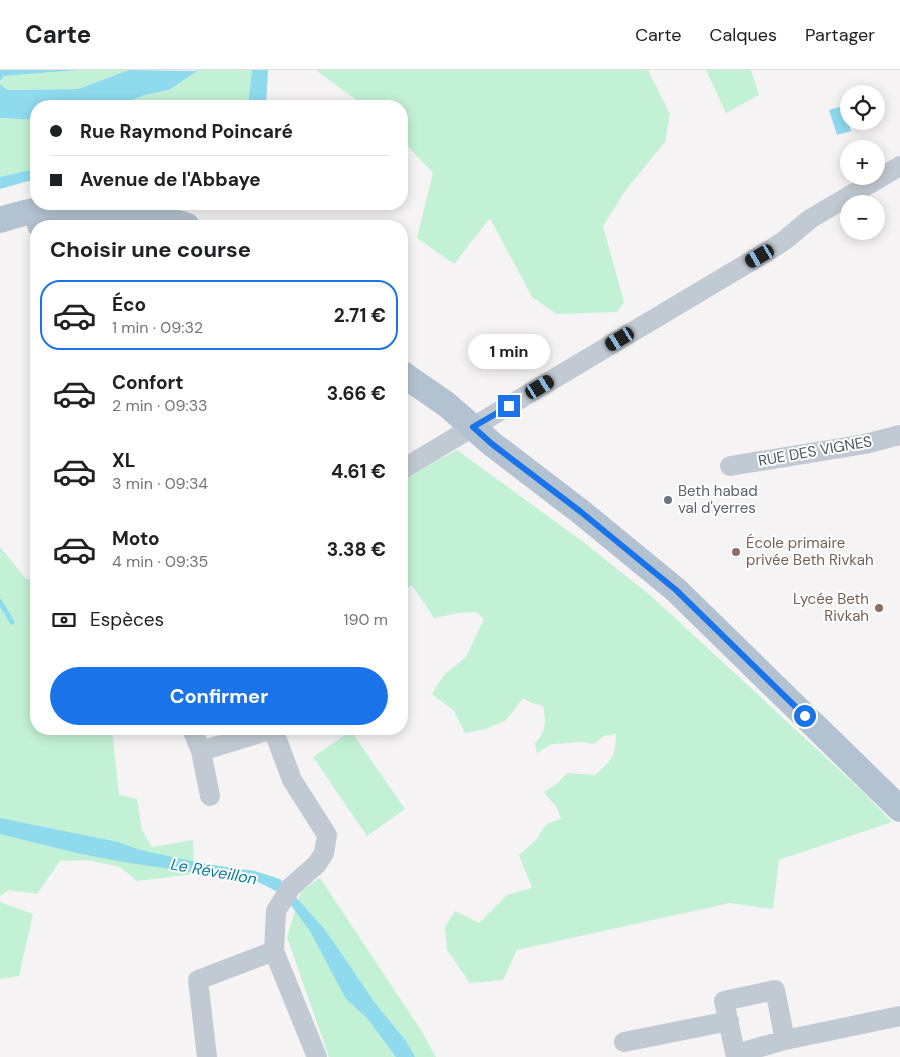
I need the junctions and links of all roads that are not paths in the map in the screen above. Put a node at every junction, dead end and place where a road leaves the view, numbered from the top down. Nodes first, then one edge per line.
1 (900, 166) edge
2 (48, 210) edge
3 (130, 210) edge
4 (0, 220) edge
5 (168, 220) edge
6 (30, 228) edge
7 (0, 234) edge
8 (408, 378) edge
9 (473, 427) junction
10 (900, 435) edge
11 (408, 466) edge
12 (730, 466) dead end
13 (194, 735) edge
14 (253, 735) edge
15 (275, 735) edge
16 (201, 751) junction
17 (210, 796) dead end
18 (900, 808) edge
19 (274, 951) junction
20 (900, 1016) edge
21 (729, 1021) junction
22 (785, 1040) junction
23 (624, 1042) dead end
24 (736, 1056) edge
25 (206, 1057) edge
26 (317, 1057) edge

1 - 9 street
2 - 4 main road
3 - 5 main road
6 - 7 main road
8 - 9 main road
9 - 11 street
9 - 18 main road
10 - 12 street, RUE DES VIGNES
13 - 16 street
14 - 16 street
15 - 19 street
16 - 17 street
19 - 25 street
19 - 26 street
20 - 22 street
21 - 22 street
21 - 23 street
21 - 24 street
22 - 24 street

